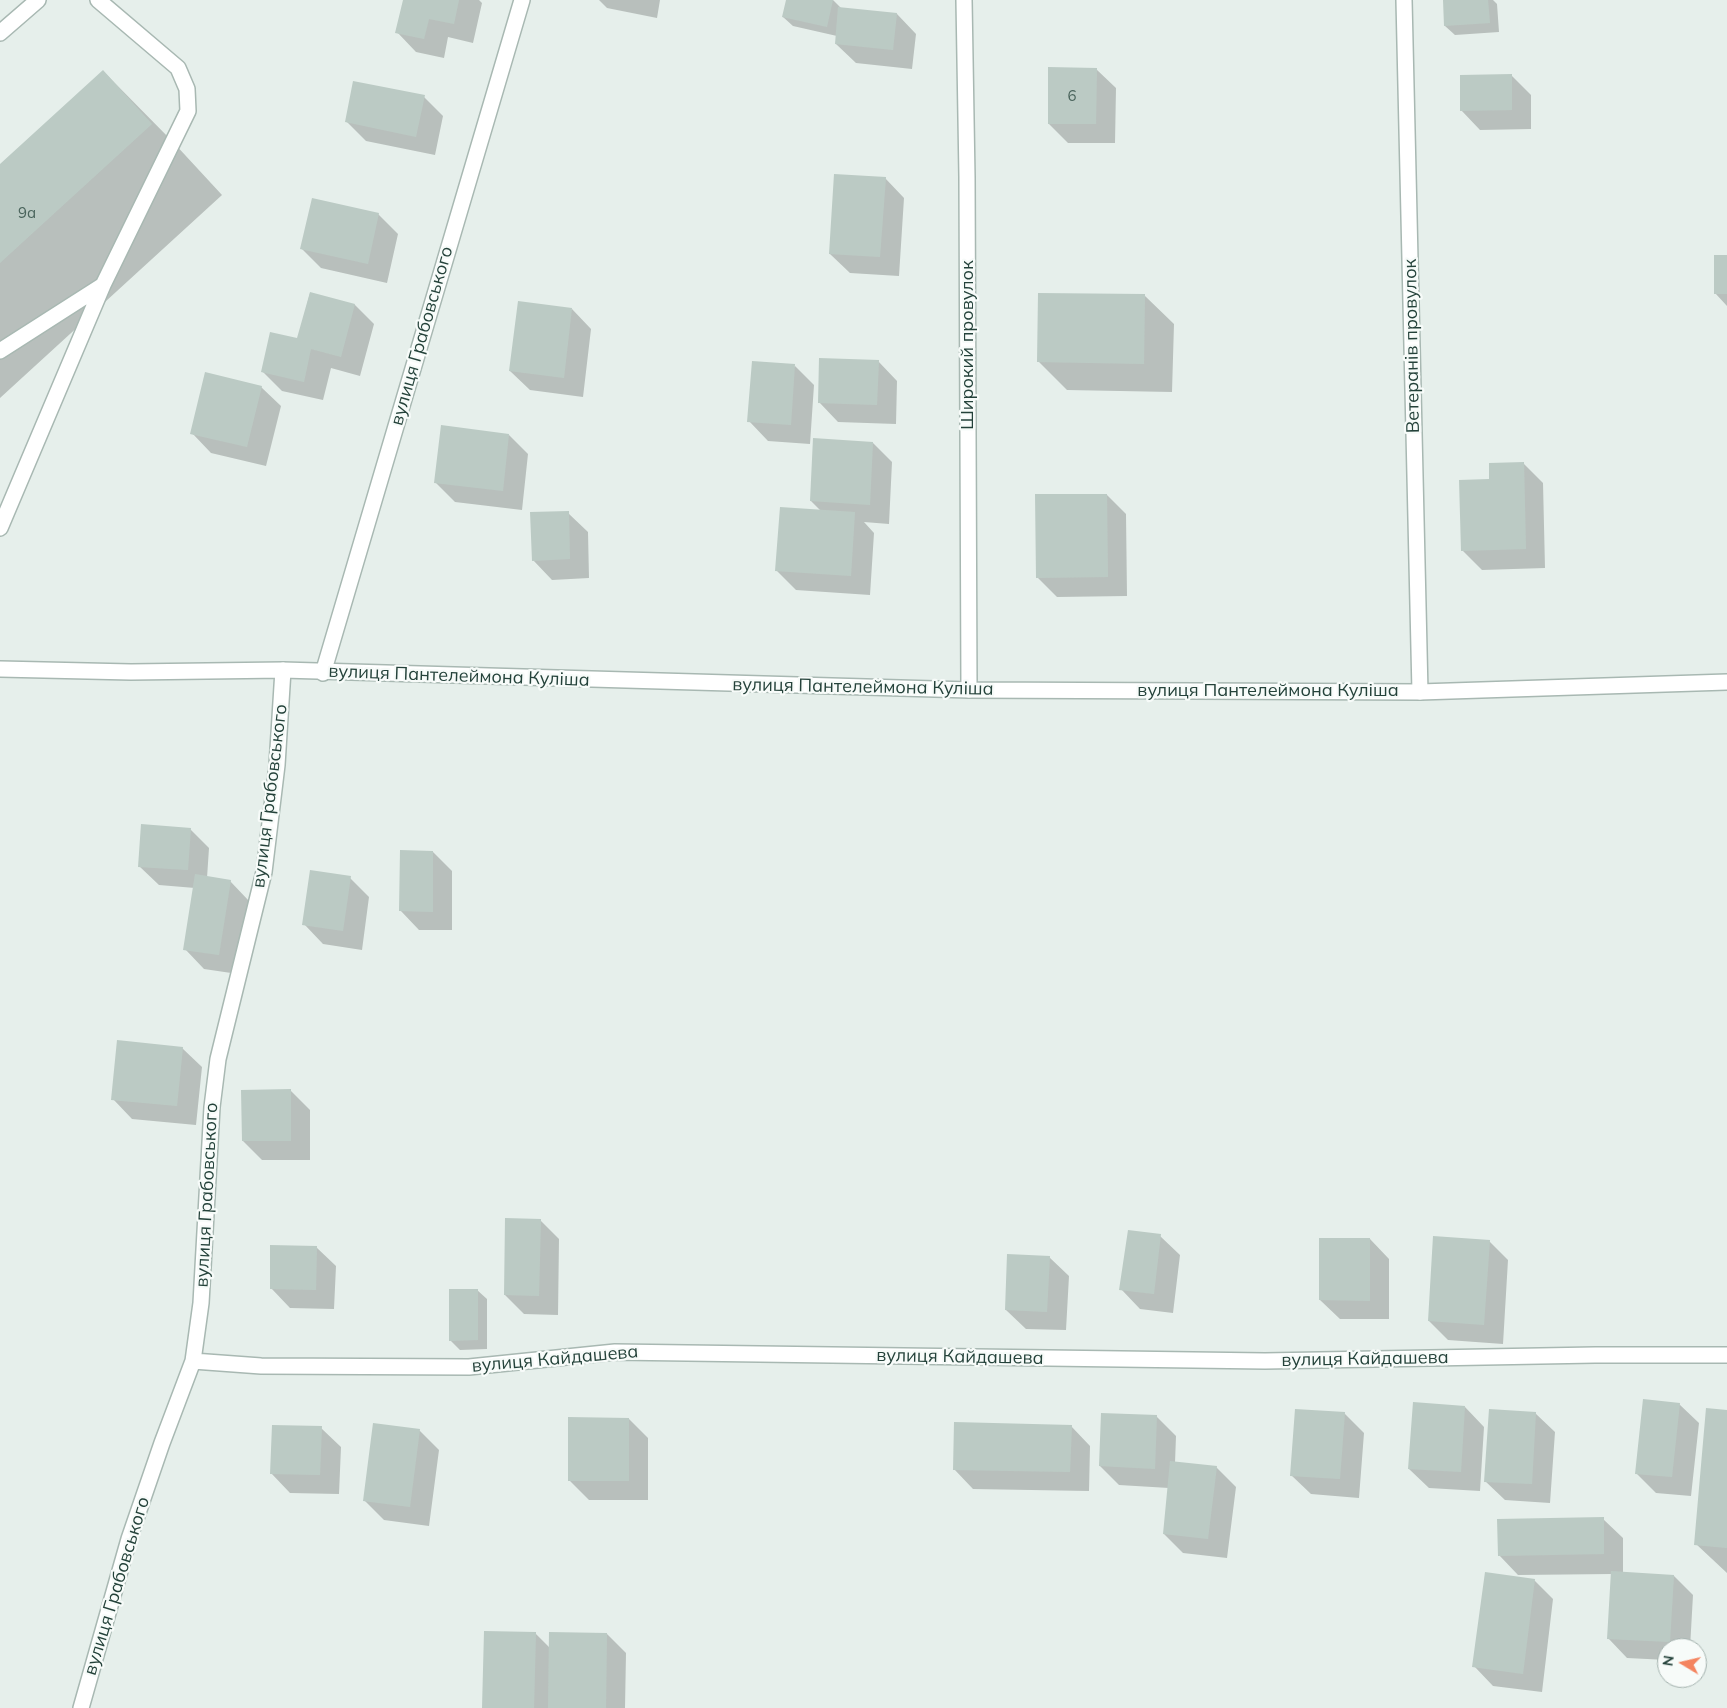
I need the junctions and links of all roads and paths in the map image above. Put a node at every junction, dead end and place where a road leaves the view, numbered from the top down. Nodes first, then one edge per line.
1 (38, 0) edge
2 (98, 0) edge
3 (522, 0) edge
4 (964, 0) edge
5 (1404, 0) edge
6 (0, 33) edge
7 (103, 285) junction
8 (0, 351) edge
9 (0, 528) edge
10 (0, 669) edge
11 (283, 670) junction
12 (323, 673) junction
13 (1727, 682) edge
14 (969, 690) junction
15 (1420, 692) junction
16 (1727, 1356) edge
17 (193, 1361) junction
18 (81, 1708) edge

1 - 6 street
2 - 7 street
3 - 12 street, вулиця Грабовського
4 - 14 street, Широкий провулок
5 - 15 street, Ветеранів провулок
7 - 8 street
7 - 9 street
10 - 11 street, вулиця Пантелеймона Куліша
11 - 12 street, вулиця Пантелеймона Куліша
11 - 17 street, вулиця Грабовського
12 - 14 street, вулиця Пантелеймона Куліша
13 - 15 street, вулиця Пантелеймона Куліша
14 - 15 street, вулиця Пантелеймона Куліша
16 - 17 street, вулиця Кайдашева
17 - 18 street, вулиця Грабовського

